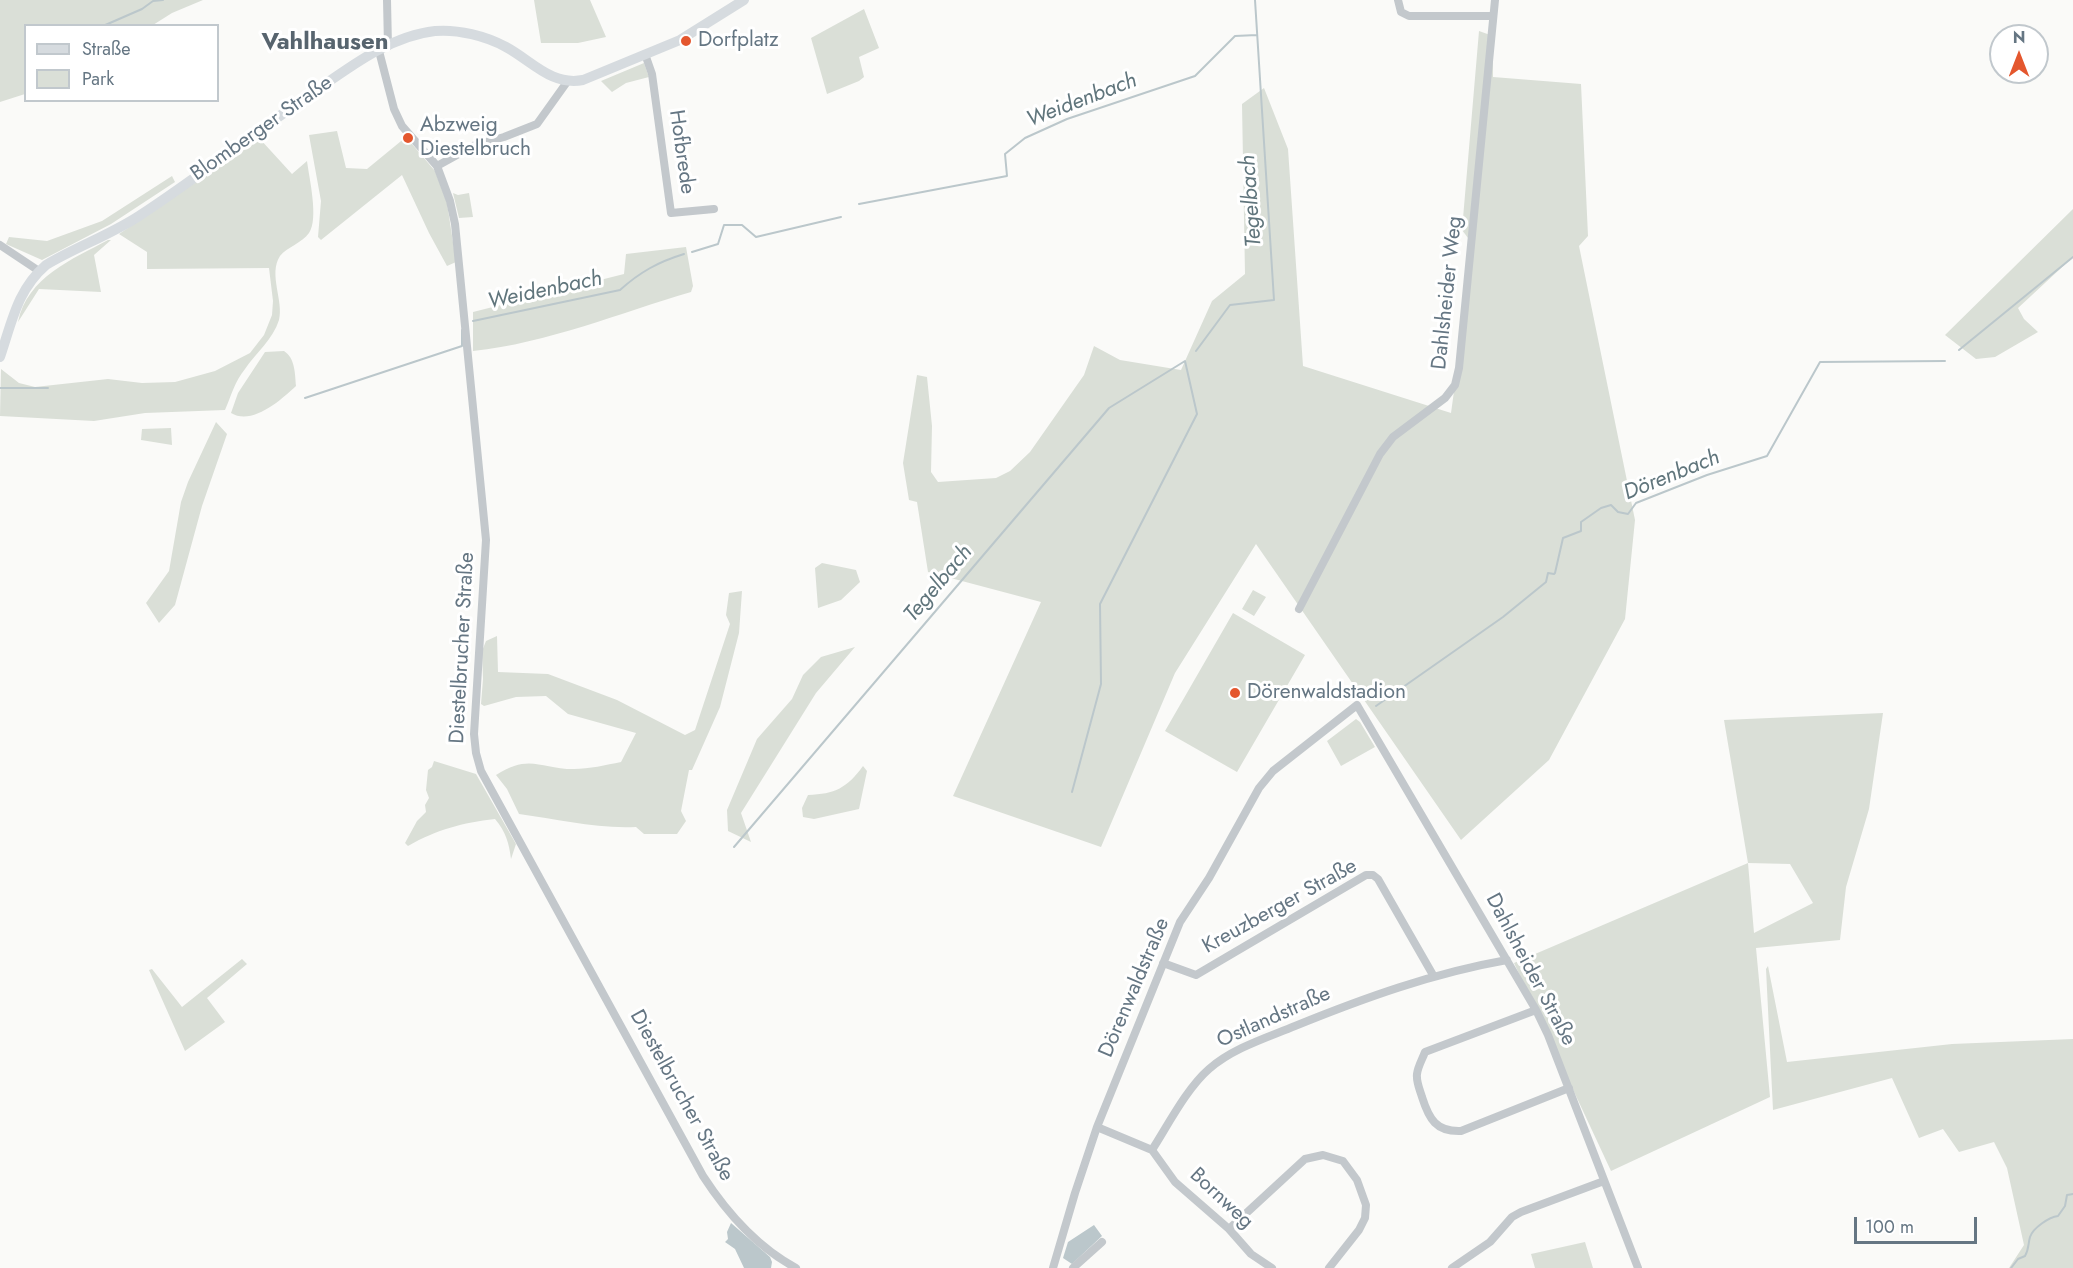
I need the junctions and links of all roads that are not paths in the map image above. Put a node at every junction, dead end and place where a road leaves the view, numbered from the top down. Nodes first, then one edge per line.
1 (387, 0) edge
2 (744, 0) edge
3 (1398, 0) edge
4 (1495, 0) edge
5 (1492, 16) junction
6 (383, 49) junction
7 (645, 54) junction
8 (567, 82) junction
9 (437, 166) junction
10 (714, 209) dead end
11 (0, 245) edge
12 (39, 271) junction
13 (0, 357) edge
14 (1299, 609) dead end
15 (1357, 705) joint
16 (1507, 960) junction
17 (1162, 963) junction
18 (1433, 975) junction
19 (1536, 1010) junction
20 (1569, 1088) junction
21 (1097, 1127) junction
22 (1152, 1150) junction
23 (1604, 1180) junction
24 (1229, 1229) junction
25 (1102, 1242) dead end
26 (788, 1266) edge
27 (1053, 1268) edge
28 (1073, 1268) edge
29 (1272, 1268) edge
30 (1329, 1268) edge
31 (1452, 1268) edge
32 (1638, 1268) edge

1 - 6 street, Diestelbrucher Straße
2 - 7 main road
3 - 5 street
4 - 5 street, Dahlsheider Weg
5 - 14 street, Dahlsheider Weg
6 - 8 main road, Blomberger Straße
6 - 9 street, Diestelbrucher Straße
6 - 12 main road, Blomberger Straße
7 - 8 main road
7 - 10 street, Hofbrede
8 - 9 street
9 - 26 street, Diestelbrucher Straße
11 - 12 street
12 - 13 main road, Blomberger Straße
15 - 16 street, Dahlsheider Straße
15 - 17 street, Dörenwaldstraße
16 - 18 street, Ostlandstraße
16 - 19 street, Dahlsheider Straße
17 - 18 street, Kreuzberger Straße
17 - 21 street, Dörenwaldstraße
18 - 22 street, Ostlandstraße
19 - 20 street, Dahlsheider Straße
19 - 20 street
20 - 23 street, Dahlsheider Straße
21 - 22 street
21 - 27 street, Dörenwaldstraße
22 - 24 street, Bornweg
23 - 31 street
23 - 32 street, Dahlsheider Straße
24 - 29 street, Bornweg
24 - 30 street
25 - 28 street

